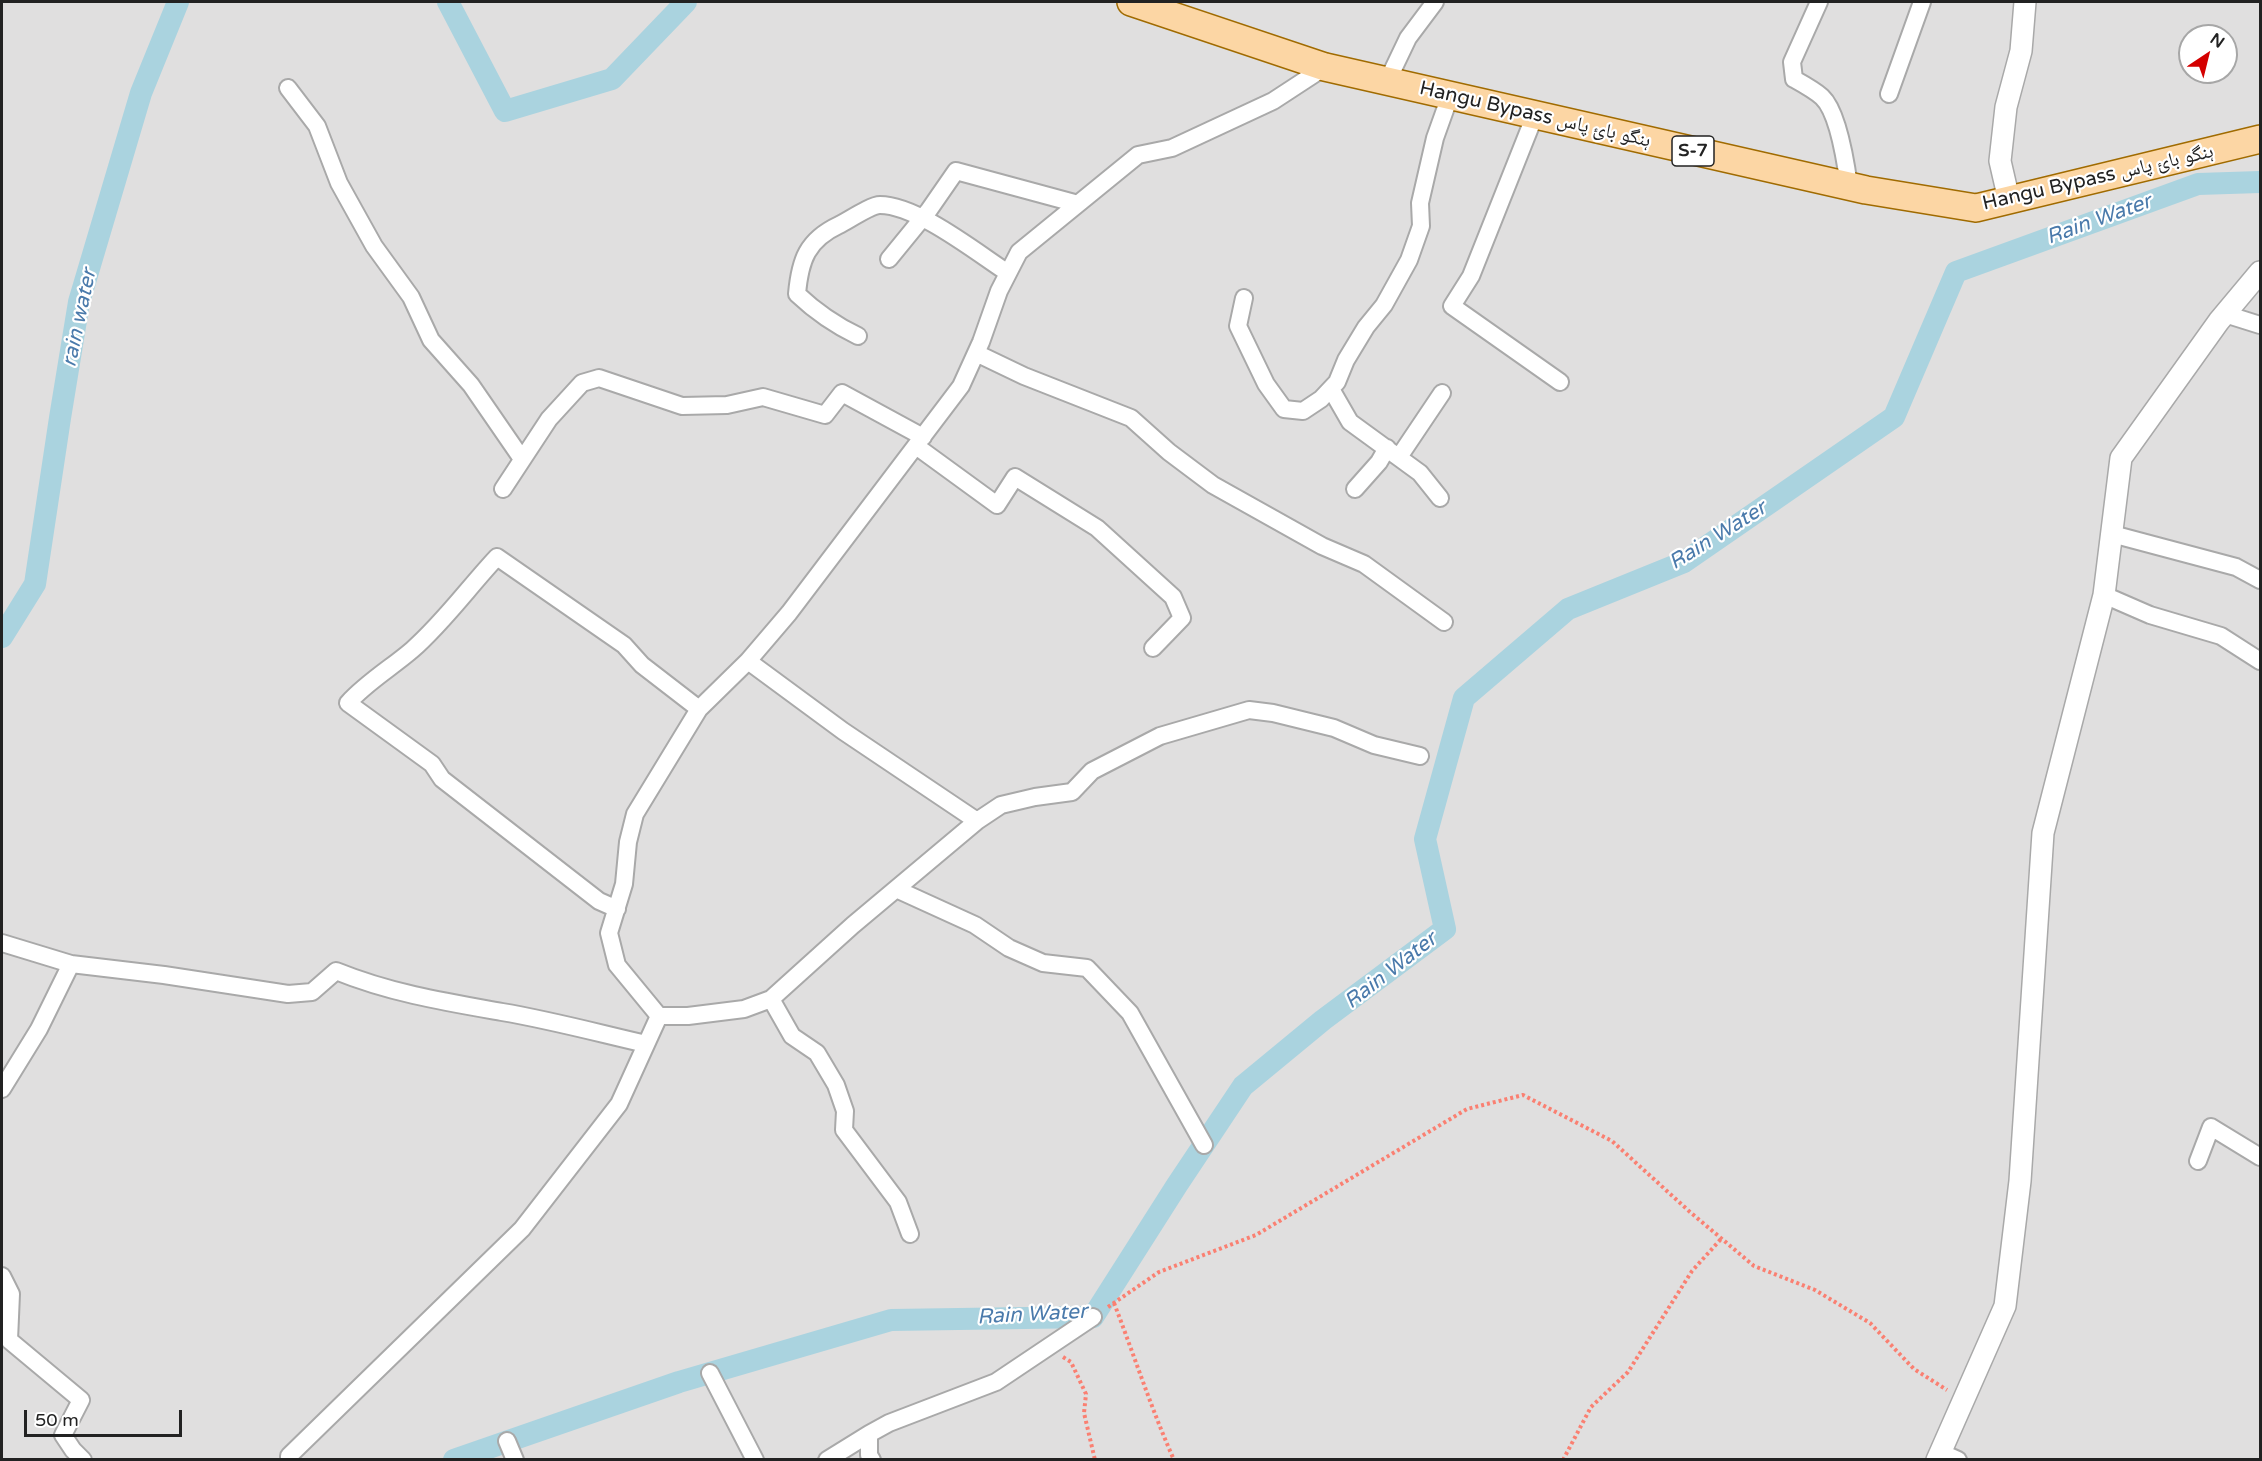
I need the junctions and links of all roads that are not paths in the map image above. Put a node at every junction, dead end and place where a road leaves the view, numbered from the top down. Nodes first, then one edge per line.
1 (1138, 2) edge
2 (1435, 2) edge
3 (1819, 2) edge
4 (1922, 2) edge
5 (2025, 2) edge
6 (1325, 68) junction
7 (1387, 82) junction
8 (288, 88) dead end
9 (1889, 94) dead end
10 (1450, 96) junction
11 (1535, 115) junction
12 (2260, 139) edge
13 (1850, 186) junction
14 (2009, 200) junction
15 (1077, 204) junction
16 (921, 218) junction
17 (889, 260) dead end
18 (2260, 272) edge
19 (1008, 273) junction
20 (1244, 297) dead end
21 (2225, 314) junction
22 (2260, 325) edge
23 (858, 336) dead end
24 (976, 353) junction
25 (1560, 382) dead end
26 (1331, 389) junction
27 (1442, 393) dead end
28 (920, 441) junction
29 (1393, 452) junction
30 (522, 459) junction
31 (503, 489) dead end
32 (1355, 489) dead end
33 (1440, 498) dead end
34 (2112, 534) junction
35 (2260, 580) edge
36 (2104, 595) junction
37 (1443, 622) dead end
38 (1153, 648) dead end
39 (748, 661) junction
40 (2260, 661) edge
41 (699, 709) junction
42 (1420, 756) dead end
43 (977, 821) junction
44 (896, 889) junction
45 (617, 909) junction
46 (2, 944) edge
47 (71, 964) junction
48 (771, 999) junction
49 (659, 1016) junction
50 (646, 1044) junction
51 (2, 1089) edge
52 (1204, 1145) dead end
53 (2260, 1157) edge
54 (2198, 1161) dead end
55 (910, 1234) dead end
56 (2, 1276) edge
57 (1093, 1317) road end
58 (710, 1373) dead end
59 (869, 1434) junction
60 (507, 1442) dead end
61 (1945, 1457) edge
62 (83, 1460) edge
63 (289, 1460) edge
64 (515, 1460) edge
65 (755, 1460) edge
66 (827, 1460) edge
67 (872, 1460) edge

1 - 6 main road, Hangu Bypass ہنگو بائ پاس / S-7
2 - 7 street
3 - 13 street
4 - 9 street
5 - 14 street
6 - 7 main road, Hangu Bypass ہنگو بائ پاس / S-7
6 - 15 street
7 - 10 main road, Hangu Bypass ہنگو بائ پاس / S-7
8 - 30 street
10 - 11 main road, Hangu Bypass ہنگو بائ پاس / S-7
10 - 26 street
11 - 13 main road, Hangu Bypass ہنگو بائ پاس / S-7
11 - 25 street
12 - 14 main road, Hangu Bypass ہنگو بائ پاس / S-7
13 - 14 main road, Hangu Bypass ہنگو بائ پاس / S-7
15 - 16 street
15 - 19 street
16 - 17 street
16 - 19 street
16 - 23 street
18 - 21 street
19 - 24 street
20 - 26 street
21 - 22 street
21 - 34 street
24 - 28 street
24 - 37 street
26 - 29 street
27 - 29 street
28 - 30 street
28 - 38 street
28 - 39 street
29 - 32 street
29 - 33 street
30 - 31 street
34 - 35 street
34 - 36 street
36 - 40 street
36 - 61 street
39 - 41 street
39 - 43 street
41 - 45 street
41 - 45 street
42 - 43 street
43 - 44 street
44 - 48 street
44 - 52 street
45 - 49 street
46 - 47 street
47 - 50 street
47 - 51 street
48 - 49 street
48 - 55 street
49 - 50 street
50 - 63 street
53 - 54 street
56 - 62 street
57 - 59 street
58 - 65 street
59 - 66 street
59 - 67 street
60 - 64 street

